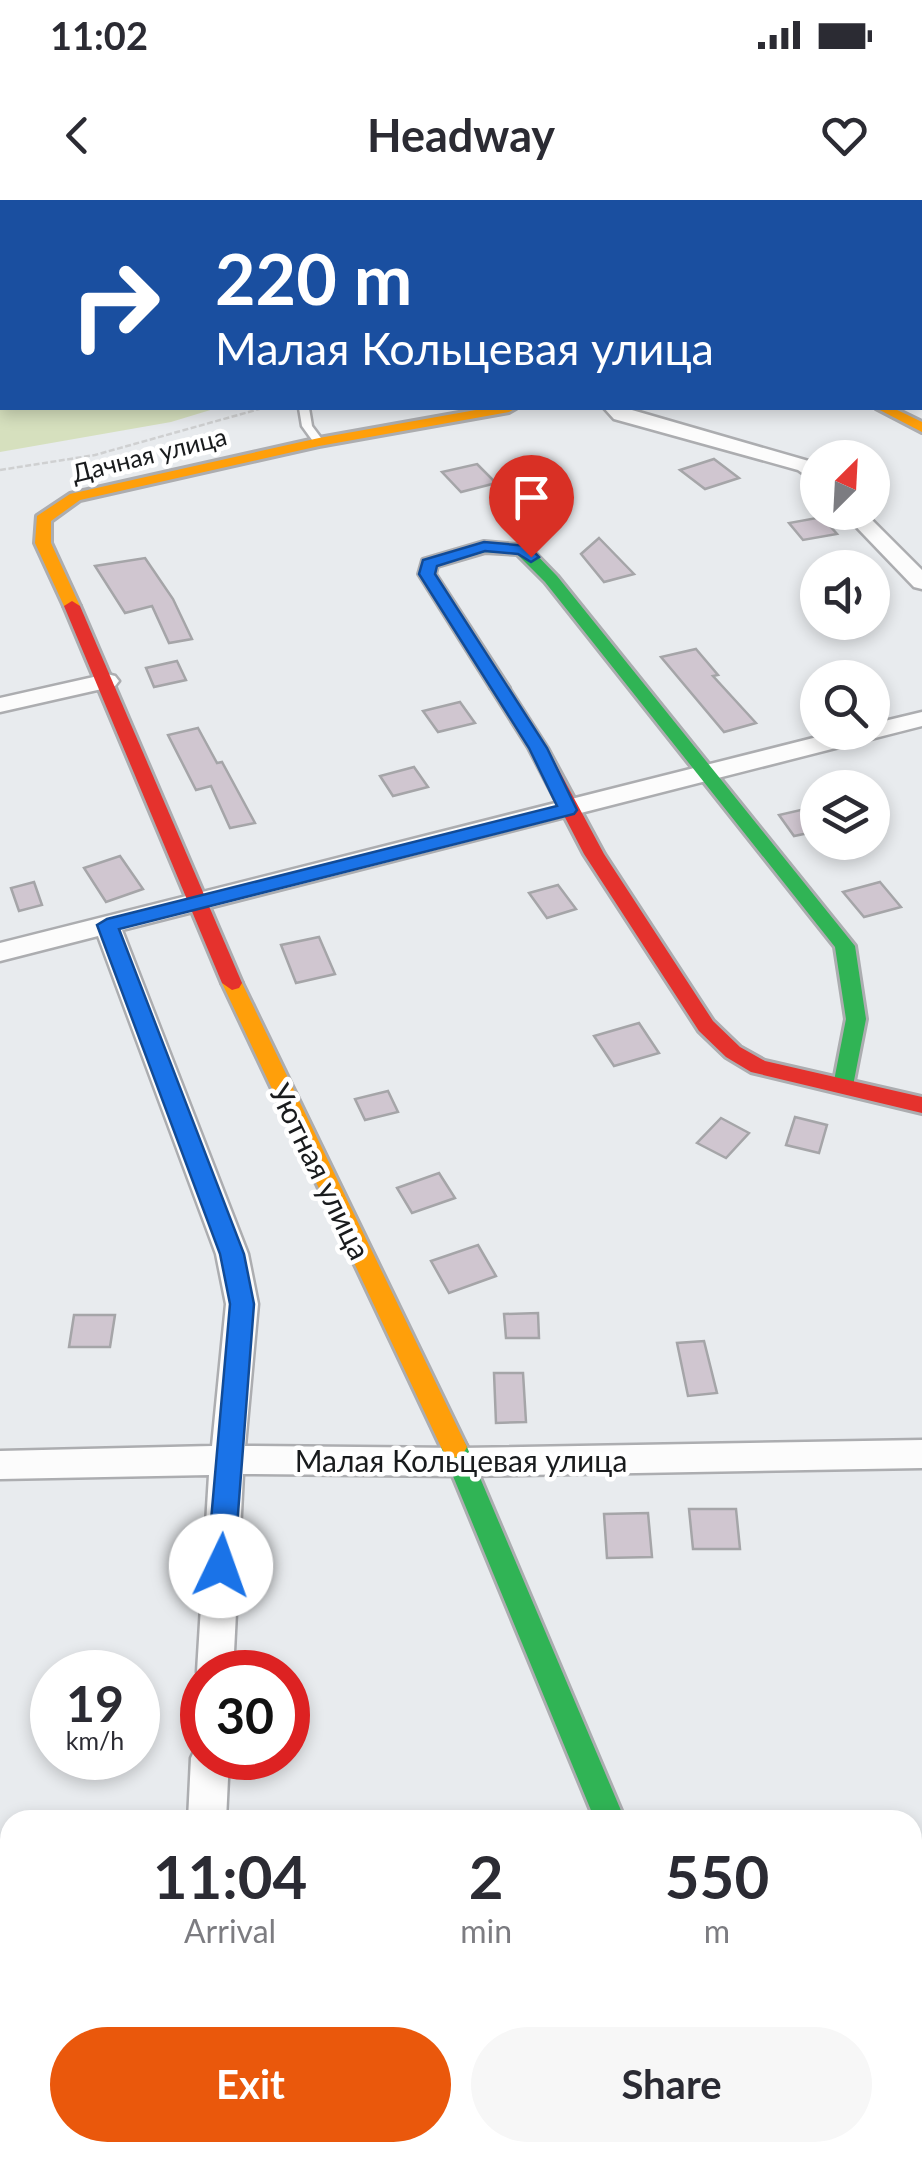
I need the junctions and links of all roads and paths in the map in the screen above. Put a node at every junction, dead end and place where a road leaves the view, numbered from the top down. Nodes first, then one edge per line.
1 (255, 410) edge
2 (304, 410) edge
3 (497, 410) edge
4 (616, 410) edge
5 (887, 410) edge
6 (922, 428) edge
7 (318, 442) junction
8 (800, 465) edge
9 (0, 470) edge
10 (43, 519) joint
11 (870, 530) edge
12 (922, 582) edge
13 (107, 681) junction
14 (0, 705) edge
15 (922, 719) edge
16 (890, 727) edge
17 (800, 750) edge
18 (705, 774) junction
19 (568, 810) junction
20 (196, 902) junction
21 (107, 925) junction
22 (0, 952) edge
23 (844, 1086) junction
24 (922, 1106) edge
25 (922, 1454) edge
26 (227, 1460) junction
27 (460, 1462) junction
28 (0, 1465) edge
29 (216, 1650) edge
30 (209, 1780) edge
31 (207, 1810) edge
32 (606, 1810) edge

1 - 9 path
2 - 7 lane
3 - 7 street, Дачная улица
4 - 8 street
5 - 6 street
7 - 10 street, Дачная улица
10 - 13 street, Уютная улица
11 - 12 street
13 - 14 street
13 - 20 street, Уютная улица
15 - 16 street
17 - 18 street
18 - 19 street
18 - 19 street
18 - 23 street
19 - 20 street
19 - 23 street
20 - 21 street
20 - 27 street, Уютная улица
21 - 22 street
21 - 26 street
23 - 24 street
25 - 27 street, Малая Кольцевая улица
26 - 27 street, Малая Кольцевая улица
26 - 28 street, Малая Кольцевая улица
26 - 29 street
27 - 32 street, Уютная улица
30 - 31 street

